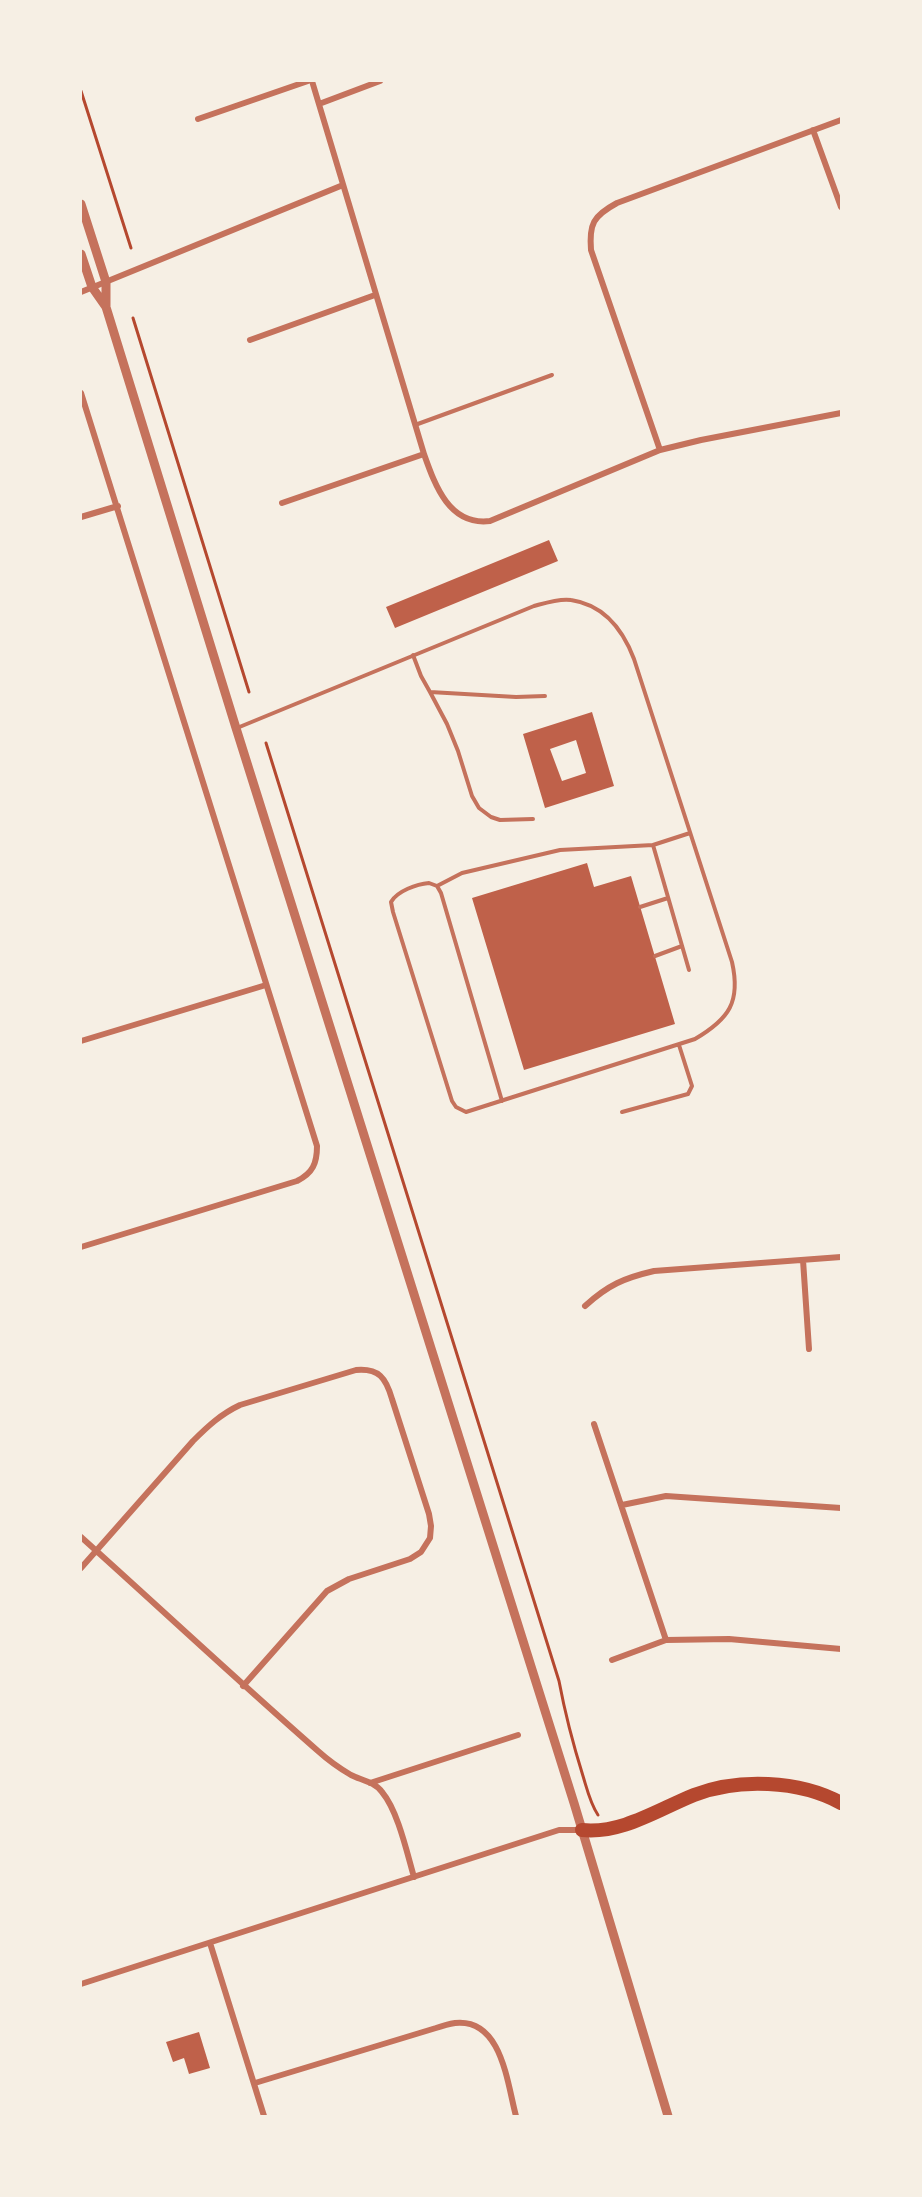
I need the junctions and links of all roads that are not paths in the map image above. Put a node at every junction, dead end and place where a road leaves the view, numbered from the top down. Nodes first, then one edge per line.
1 (310, 81) edge
2 (380, 81) edge
3 (319, 104) junction
4 (198, 118) dead end
5 (841, 120) edge
6 (813, 130) junction
7 (343, 185) junction
8 (81, 204) edge
9 (841, 207) edge
10 (81, 254) edge
11 (106, 282) junction
12 (92, 287) junction
13 (81, 292) edge
14 (375, 295) junction
15 (106, 307) junction
16 (250, 340) dead end
17 (552, 375) dead end
18 (81, 393) edge
19 (841, 413) edge
20 (415, 425) junction
21 (660, 450) junction
22 (424, 454) junction
23 (282, 503) dead end
24 (118, 506) junction
25 (81, 517) edge
26 (413, 655) junction
27 (430, 692) junction
28 (545, 696) dead end
29 (236, 728) junction
30 (533, 819) dead end
31 (690, 833) junction
32 (653, 845) junction
33 (436, 886) junction
34 (668, 898) junction
35 (640, 907) dead end
36 (682, 946) junction
37 (655, 956) dead end
38 (689, 970) dead end
39 (266, 985) junction
40 (81, 1041) edge
41 (679, 1045) junction
42 (502, 1101) junction
43 (622, 1112) dead end
44 (81, 1247) edge
45 (841, 1257) edge
46 (803, 1260) junction
47 (585, 1306) dead end
48 (809, 1349) dead end
49 (594, 1424) dead end
50 (622, 1505) junction
51 (841, 1508) edge
52 (81, 1537) edge
53 (97, 1551) junction
54 (81, 1568) edge
55 (666, 1640) junction
56 (841, 1649) edge
57 (612, 1660) dead end
58 (243, 1686) junction
59 (518, 1735) dead end
60 (370, 1783) junction
61 (841, 1803) edge
62 (582, 1830) junction
63 (414, 1877) junction
64 (210, 1943) junction
65 (81, 1984) edge
66 (255, 2084) junction
67 (264, 2116) edge
68 (516, 2116) edge
69 (668, 2116) edge

1 - 3 street
1 - 4 street
2 - 3 street
3 - 7 street
5 - 6 street
6 - 9 street
6 - 21 street
7 - 11 street
7 - 14 street
8 - 11 street
10 - 12 street
11 - 12 street
11 - 15 street
12 - 13 street
12 - 15 street
14 - 16 street
14 - 20 street
15 - 29 street
17 - 20 lane
18 - 24 street
19 - 21 street
20 - 22 street
21 - 22 street
22 - 23 street
24 - 25 street
24 - 39 street
26 - 27 lane
26 - 29 lane
26 - 31 lane
27 - 28 lane
27 - 30 lane
29 - 62 street
31 - 32 lane
31 - 41 lane
32 - 33 lane
32 - 34 lane
33 - 42 lane
33 - 42 lane
34 - 35 lane
34 - 36 lane
36 - 37 lane
36 - 38 lane
39 - 40 street
39 - 44 street
41 - 42 lane
41 - 43 lane
45 - 46 street
46 - 47 street
46 - 48 street
49 - 50 street
50 - 51 street
50 - 55 street
52 - 53 street
53 - 54 street
53 - 58 street
53 - 58 street
55 - 56 street
55 - 57 street
58 - 60 street
59 - 60 street
60 - 63 street
61 - 62 highway
62 - 63 street
62 - 69 street
63 - 64 street
64 - 65 street
64 - 66 street
66 - 67 street
66 - 68 street

